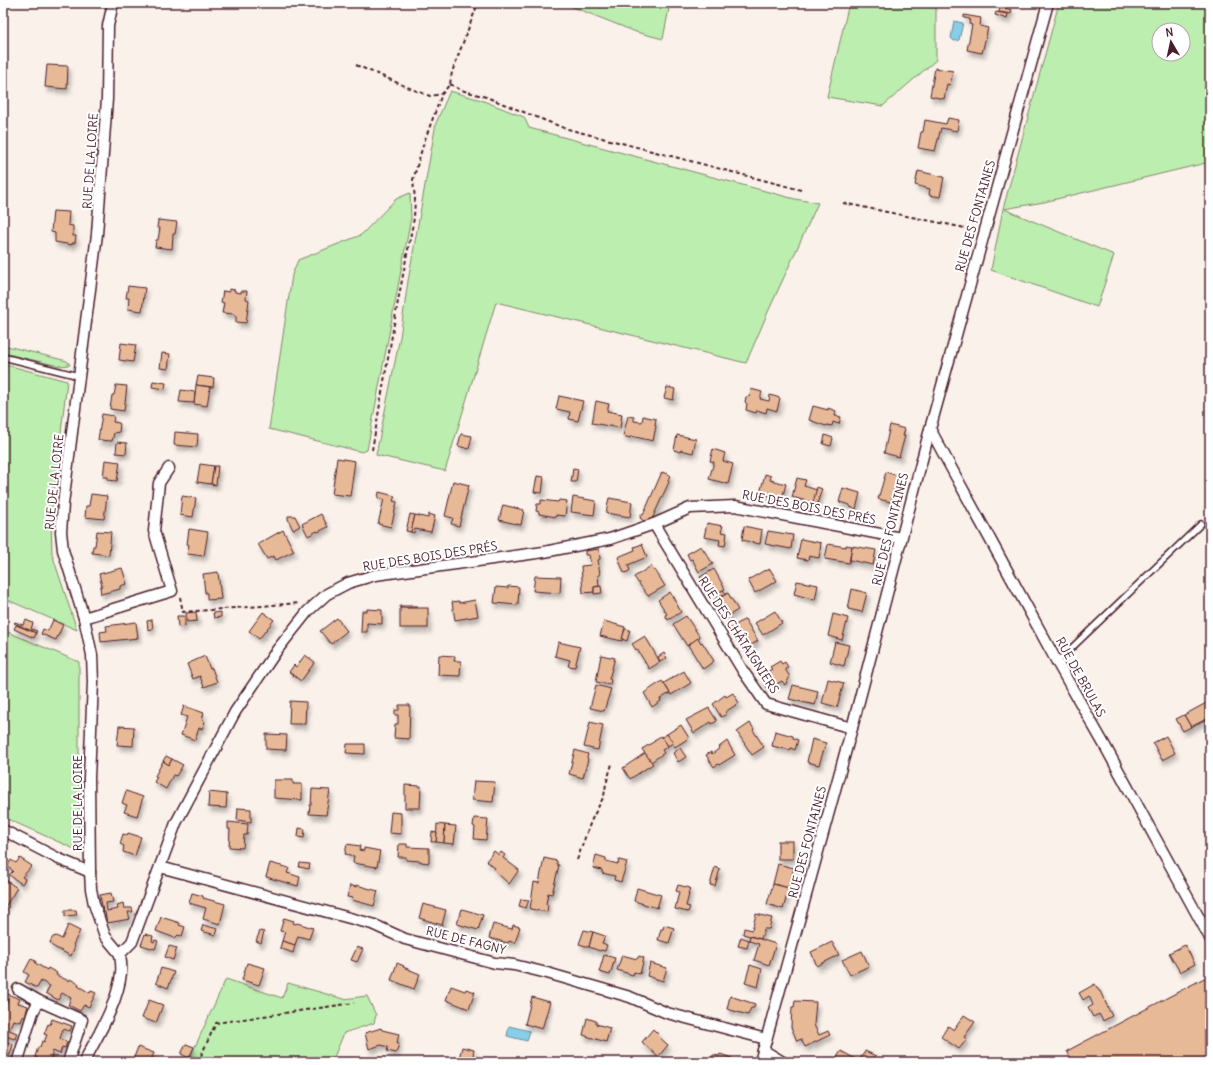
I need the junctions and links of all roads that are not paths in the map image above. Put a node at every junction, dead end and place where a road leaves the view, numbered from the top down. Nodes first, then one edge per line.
1 (113, 3) edge
2 (1048, 3) edge
3 (3, 357) edge
4 (79, 376) junction
5 (930, 429) junction
6 (169, 468) dead end
7 (654, 524) junction
8 (1201, 524) dead end
9 (901, 538) junction
10 (84, 618) junction
11 (1057, 662) junction
12 (852, 728) junction
13 (3, 830) edge
14 (160, 868) junction
15 (90, 872) junction
16 (1210, 938) edge
17 (120, 954) junction
18 (18, 990) dead end
19 (39, 1001) junction
20 (766, 1039) junction
21 (763, 1050) junction
22 (18, 1060) dead end
23 (71, 1061) edge
24 (84, 1062) edge
25 (760, 1062) edge
26 (783, 1062) edge

1 - 4 street, RUE DE LA LOIRE
2 - 5 street, RUE DES FONTAINES
3 - 4 lane
4 - 10 street, RUE DE LA LOIRE
5 - 9 street, RUE DES FONTAINES
5 - 11 street, RUE DE BRULAS
6 - 10 street
7 - 9 street, RUE DES BOIS DES PRÉS
7 - 12 street, RUE DES CHÂTAIGNIERS
7 - 14 street, RUE DES BOIS DES PRÉS
8 - 11 lane
9 - 12 street, RUE DES FONTAINES
10 - 15 street, RUE DE LA LOIRE
11 - 16 street, RUE DE BRULAS
12 - 20 street, RUE DES FONTAINES
13 - 15 street
14 - 17 street, RUE DES BOIS DES PRÉS
14 - 20 street, RUE DE FAGNY
15 - 17 street, RUE DE LA LOIRE
17 - 24 street
18 - 19 street
19 - 22 street
19 - 23 street
20 - 21 street, RUE DES FONTAINES
21 - 25 street, RUE DES FONTAINES
21 - 26 street

